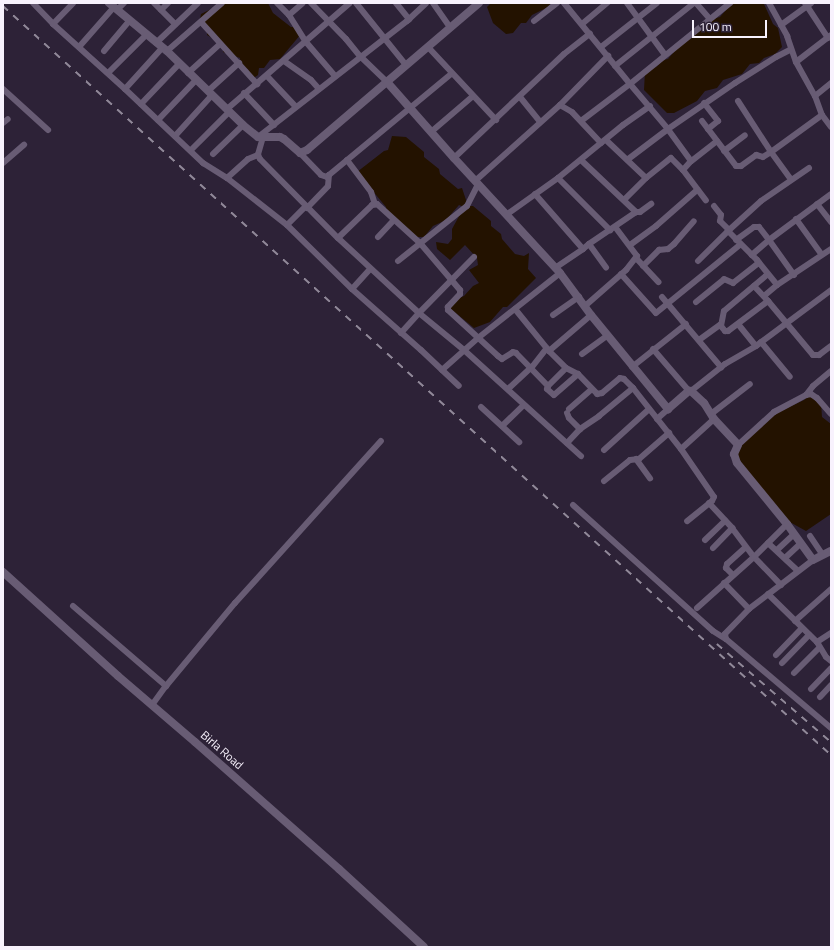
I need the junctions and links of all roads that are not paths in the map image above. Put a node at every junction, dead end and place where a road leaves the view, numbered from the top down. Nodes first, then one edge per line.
1 (34, 3) edge
2 (72, 3) edge
3 (124, 3) edge
4 (154, 3) edge
5 (168, 3) edge
6 (198, 3) edge
7 (222, 3) edge
8 (277, 3) edge
9 (303, 3) edge
10 (311, 3) edge
11 (350, 3) edge
12 (356, 3) edge
13 (396, 3) edge
14 (426, 3) edge
15 (433, 3) edge
16 (479, 3) edge
17 (557, 3) edge
18 (564, 3) edge
19 (607, 3) edge
20 (627, 3) edge
21 (657, 3) edge
22 (695, 3) edge
23 (730, 3) edge
24 (769, 3) edge
25 (807, 4) edge
26 (113, 7) edge
27 (161, 10) junction
28 (289, 15) junction
29 (638, 17) junction
30 (409, 18) junction
31 (710, 19) junction
32 (129, 20) junction
33 (329, 21) junction
34 (534, 21) dead end
35 (201, 22) junction
36 (53, 24) junction
37 (175, 24) junction
38 (582, 24) junction
39 (781, 25) junction
40 (450, 27) junction
41 (590, 34) junction
42 (146, 36) junction
43 (829, 36) edge
44 (652, 37) junction
45 (384, 39) junction
46 (306, 42) junction
47 (220, 44) junction
48 (79, 47) junction
49 (161, 47) junction
50 (601, 47) junction
51 (428, 48) junction
52 (790, 50) junction
53 (104, 51) dead end
54 (665, 54) junction
55 (360, 56) junction
56 (608, 56) junction
57 (284, 61) junction
58 (796, 62) junction
59 (239, 63) junction
60 (179, 64) junction
61 (406, 66) junction
62 (615, 66) junction
63 (108, 73) junction
64 (188, 73) junction
65 (451, 74) junction
66 (267, 76) junction
67 (335, 76) junction
68 (196, 80) junction
69 (387, 82) junction
70 (831, 83) edge
71 (257, 84) junction
72 (630, 84) junction
73 (3, 89) edge
74 (125, 89) junction
75 (319, 89) junction
76 (210, 93) junction
77 (244, 93) junction
78 (473, 96) junction
79 (815, 96) junction
80 (520, 98) junction
81 (738, 102) dead end
82 (704, 103) junction
83 (141, 104) junction
84 (560, 105) junction
85 (650, 106) junction
86 (410, 107) junction
87 (296, 108) junction
88 (228, 110) junction
89 (822, 115) junction
90 (8, 119) dead end
91 (158, 120) junction
92 (496, 120) junction
93 (581, 121) junction
94 (702, 121) dead end
95 (540, 122) junction
96 (3, 123) edge
97 (243, 125) junction
98 (274, 125) junction
99 (831, 127) edge
100 (668, 129) junction
101 (708, 129) junction
102 (48, 130) dead end
103 (431, 132) junction
104 (745, 135) dead end
105 (175, 136) junction
106 (261, 137) junction
107 (603, 141) junction
108 (717, 141) junction
109 (24, 145) dead end
110 (190, 150) junction
111 (724, 151) junction
112 (771, 152) junction
113 (300, 153) junction
114 (214, 154) dead end
115 (258, 155) junction
116 (454, 158) junction
117 (347, 160) junction
118 (581, 160) junction
119 (627, 160) junction
120 (691, 161) junction
121 (3, 164) edge
122 (809, 168) dead end
123 (682, 170) junction
124 (329, 175) junction
125 (227, 178) junction
126 (558, 178) junction
127 (646, 178) junction
128 (791, 180) junction
129 (476, 182) junction
130 (696, 190) junction
131 (535, 194) junction
132 (831, 194) edge
133 (624, 200) junction
134 (706, 200) dead end
135 (375, 204) junction
136 (650, 204) dead end
137 (817, 204) junction
138 (714, 206) dead end
139 (306, 207) junction
140 (636, 212) junction
141 (506, 215) junction
142 (796, 219) junction
143 (394, 220) junction
144 (694, 221) dead end
145 (831, 222) edge
146 (287, 225) junction
147 (612, 229) junction
148 (728, 231) junction
149 (378, 236) dead end
150 (338, 238) junction
151 (769, 240) junction
152 (739, 242) junction
153 (420, 243) junction
154 (589, 244) junction
155 (630, 245) junction
156 (583, 249) junction
157 (831, 249) edge
158 (752, 255) junction
159 (822, 255) junction
160 (474, 257) dead end
161 (636, 258) junction
162 (698, 261) dead end
163 (398, 262) dead end
164 (759, 262) junction
165 (643, 266) junction
166 (606, 267) dead end
167 (370, 269) junction
168 (558, 271) junction
169 (621, 274) junction
170 (768, 274) junction
171 (794, 275) junction
172 (450, 280) junction
173 (658, 282) dead end
174 (777, 285) junction
175 (754, 286) junction
176 (352, 289) junction
177 (831, 290) edge
178 (579, 297) junction
179 (662, 297) dead end
180 (766, 298) junction
181 (696, 302) dead end
182 (668, 303) junction
183 (585, 306) junction
184 (515, 309) junction
185 (419, 313) junction
186 (553, 315) dead end
187 (591, 315) junction
188 (786, 322) junction
189 (686, 324) junction
190 (738, 324) junction
191 (721, 326) junction
192 (401, 332) junction
193 (608, 335) junction
194 (478, 338) junction
195 (699, 340) junction
196 (759, 344) junction
197 (831, 346) edge
198 (653, 349) junction
199 (464, 350) junction
200 (548, 350) junction
201 (582, 354) dead end
202 (632, 367) junction
203 (721, 367) junction
204 (530, 368) junction
205 (566, 368) junction
206 (442, 370) junction
207 (831, 371) edge
208 (578, 374) junction
209 (790, 377) dead end
210 (750, 384) dead end
211 (459, 386) dead end
212 (548, 386) junction
213 (633, 388) junction
214 (508, 389) junction
215 (592, 389) junction
216 (690, 391) junction
217 (806, 395) junction
218 (524, 405) junction
219 (481, 407) dead end
220 (649, 409) junction
221 (668, 409) junction
222 (831, 414) edge
223 (713, 416) junction
224 (657, 419) junction
225 (502, 426) junction
226 (580, 429) junction
227 (669, 433) junction
228 (381, 440) dead end
229 (519, 442) dead end
230 (567, 443) junction
231 (738, 446) junction
232 (681, 449) junction
233 (604, 450) dead end
234 (581, 456) dead end
235 (636, 459) junction
236 (650, 478) dead end
237 (604, 481) dead end
238 (709, 503) junction
239 (573, 505) dead end
240 (687, 521) dead end
241 (726, 521) junction
242 (787, 524) junction
243 (732, 528) junction
244 (794, 534) junction
245 (810, 536) dead end
246 (705, 540) dead end
247 (768, 543) junction
248 (801, 543) junction
249 (746, 547) junction
250 (713, 548) dead end
251 (777, 550) junction
252 (831, 551) edge
253 (823, 555) junction
254 (754, 558) junction
255 (785, 558) junction
256 (813, 560) junction
257 (798, 571) junction
258 (3, 572) edge
259 (733, 575) junction
260 (724, 583) junction
261 (781, 585) junction
262 (831, 589) edge
263 (768, 594) junction
264 (73, 606) dead end
265 (697, 608) dead end
266 (749, 609) junction
267 (795, 621) junction
268 (802, 628) junction
269 (831, 633) edge
270 (809, 635) junction
271 (726, 639) junction
272 (818, 645) junction
273 (776, 655) dead end
274 (831, 662) edge
275 (782, 663) dead end
276 (831, 668) edge
277 (794, 673) dead end
278 (831, 685) edge
279 (166, 686) junction
280 (811, 689) dead end
281 (820, 697) dead end
282 (152, 705) junction
283 (831, 728) edge
284 (424, 947) edge

1 - 36 street
2 - 36 street
3 - 26 street
4 - 27 street
5 - 27 street
6 - 37 street
7 - 35 street
8 - 28 street
9 - 28 street
10 - 33 street
11 - 33 street
12 - 45 street
13 - 30 street
14 - 30 street
15 - 40 street
16 - 40 street
17 - 34 street
18 - 38 street
19 - 38 street
20 - 29 street
21 - 29 street
22 - 31 street
22 - 44 street
23 - 31 street
24 - 39 street
25 - 39 street
25 - 43 street
26 - 32 street
26 - 48 street
27 - 37 street
28 - 46 street
29 - 44 street
29 - 50 street
30 - 45 street
31 - 54 street
32 - 42 street
32 - 53 street
33 - 46 street
33 - 55 street
35 - 47 street
35 - 49 street
36 - 48 street
37 - 49 street
38 - 41 street
39 - 52 street
40 - 51 street
41 - 50 street
41 - 80 street
42 - 49 street
42 - 63 street
43 - 58 street
44 - 54 street
44 - 62 street
45 - 55 street
45 - 61 street
46 - 57 street
46 - 67 street
47 - 59 street
47 - 64 street
48 - 63 street
49 - 60 street
49 - 74 street
50 - 56 street
51 - 61 street
51 - 65 street
52 - 58 street
52 - 82 street
54 - 72 street
55 - 67 street
55 - 69 street
56 - 62 street
56 - 84 street
57 - 66 street
57 - 75 street
58 - 79 street
59 - 71 street
59 - 76 street
60 - 64 street
60 - 83 street
61 - 69 street
62 - 72 street
63 - 74 street
64 - 68 street
65 - 78 street
65 - 86 street
66 - 71 street
66 - 87 street
67 - 75 street
68 - 76 street
68 - 91 street
69 - 86 street
69 - 113 street
70 - 79 street
71 - 77 street
72 - 85 street
72 - 93 street
73 - 102 street
74 - 83 street
75 - 87 street
76 - 88 street
76 - 105 street
77 - 88 street
77 - 98 street
78 - 92 street
78 - 103 street
79 - 89 street
80 - 92 street
80 - 95 street
81 - 112 street
82 - 100 street
82 - 101 street
83 - 91 street
84 - 93 street
84 - 95 street
85 - 100 street
85 - 107 street
86 - 103 street
86 - 117 street
87 - 98 street
88 - 97 street
88 - 110 street
89 - 99 street
89 - 112 street
90 - 96 street
91 - 105 street
92 - 116 street
93 - 107 street
94 - 101 street
95 - 129 street
97 - 106 street
97 - 114 street
98 - 106 street
100 - 119 street
100 - 120 street
101 - 108 street
103 - 116 street
104 - 111 street
105 - 110 street
106 - 113 street
106 - 115 street
107 - 118 street
107 - 119 street
108 - 111 street
108 - 120 street
109 - 121 street
110 - 125 street
111 - 112 street
112 - 128 street
113 - 124 street
115 - 125 street
115 - 139 street
116 - 129 street
117 - 124 street
117 - 135 street
118 - 126 street
118 - 133 street
119 - 127 street
120 - 123 street
122 - 128 street
123 - 127 street
123 - 130 street
124 - 139 street
125 - 146 street
126 - 131 street
126 - 147 street
127 - 133 street
128 - 148 street
129 - 141 street
129 - 153 street
130 - 134 street
130 - 155 street
131 - 141 street
131 - 156 street
132 - 137 street
133 - 140 street
135 - 143 street
135 - 150 street
136 - 140 street
137 - 142 street
137 - 145 street
138 - 148 street
139 - 146 street
139 - 150 street
140 - 147 street
141 - 168 street
142 - 151 street
142 - 159 street
143 - 149 street
143 - 153 street
144 - 165 street
146 - 176 street
147 - 154 street
147 - 155 street
148 - 152 street
148 - 162 street
150 - 167 street
151 - 152 street
151 - 158 street
151 - 171 street
152 - 158 street
152 - 182 street
153 - 163 street
153 - 172 street
154 - 156 street
154 - 166 street
155 - 161 street
156 - 168 street
157 - 159 street
158 - 164 street
159 - 171 street
160 - 172 street
161 - 165 street
161 - 169 street
164 - 170 street
164 - 181 street
165 - 173 street
167 - 176 street
167 - 185 street
168 - 178 street
168 - 184 street
169 - 182 street
169 - 183 street
170 - 174 street
170 - 175 street
171 - 174 street
172 - 185 street
172 - 194 street
174 - 180 street
175 - 180 street
175 - 191 street
176 - 192 street
177 - 188 street
178 - 183 street
178 - 186 street
179 - 182 street
180 - 188 street
180 - 190 street
182 - 189 street
183 - 187 street
184 - 194 street
184 - 200 street
185 - 192 street
185 - 199 street
187 - 193 street
187 - 200 street
188 - 196 street
188 - 197 street
189 - 195 street
189 - 198 street
190 - 191 street
190 - 196 street
191 - 195 street
192 - 206 street
193 - 201 street
193 - 202 street
194 - 199 street
194 - 204 street
195 - 203 street
196 - 203 street
196 - 209 street
198 - 202 street
198 - 216 street
199 - 206 street
199 - 214 street
200 - 204 street
200 - 205 street
202 - 221 street
203 - 216 street
204 - 212 street
204 - 214 street
205 - 208 street
205 - 212 street
206 - 211 street
207 - 217 street
208 - 212 street
208 - 215 street
210 - 223 street
213 - 215 street
213 - 220 street
213 - 226 street
214 - 218 street
215 - 226 street
216 - 221 street
216 - 223 street
217 - 222 street
217 - 231 street
218 - 225 street
218 - 230 street
219 - 225 street
220 - 224 street
220 - 233 street
221 - 224 street
223 - 231 street
223 - 232 street
224 - 227 street
225 - 229 street
226 - 230 street
227 - 232 street
227 - 235 street
228 - 279 street
230 - 234 street
231 - 242 street
232 - 238 street
235 - 236 street
235 - 237 street
238 - 240 street
238 - 241 street
239 - 271 street
241 - 243 street
241 - 246 street
242 - 244 street
242 - 247 street
243 - 249 street
243 - 250 street
244 - 248 street
244 - 251 street
245 - 253 street
247 - 251 street
247 - 254 street
248 - 255 street
248 - 256 street
249 - 254 street
249 - 259 street
251 - 255 street
252 - 253 street
253 - 256 street
254 - 259 street
254 - 261 street
255 - 257 street
256 - 257 street
257 - 261 street
258 - 282 street, Birla Road
259 - 260 street
260 - 265 street
260 - 266 street
261 - 263 street
262 - 267 street
263 - 266 street
263 - 267 street
264 - 279 street
266 - 271 street
267 - 268 street
268 - 270 street
268 - 273 street
269 - 272 street
270 - 272 street
270 - 275 street
271 - 283 street
272 - 274 street
272 - 277 street
276 - 280 street
278 - 281 street
279 - 282 street
282 - 284 street, Birla Road

